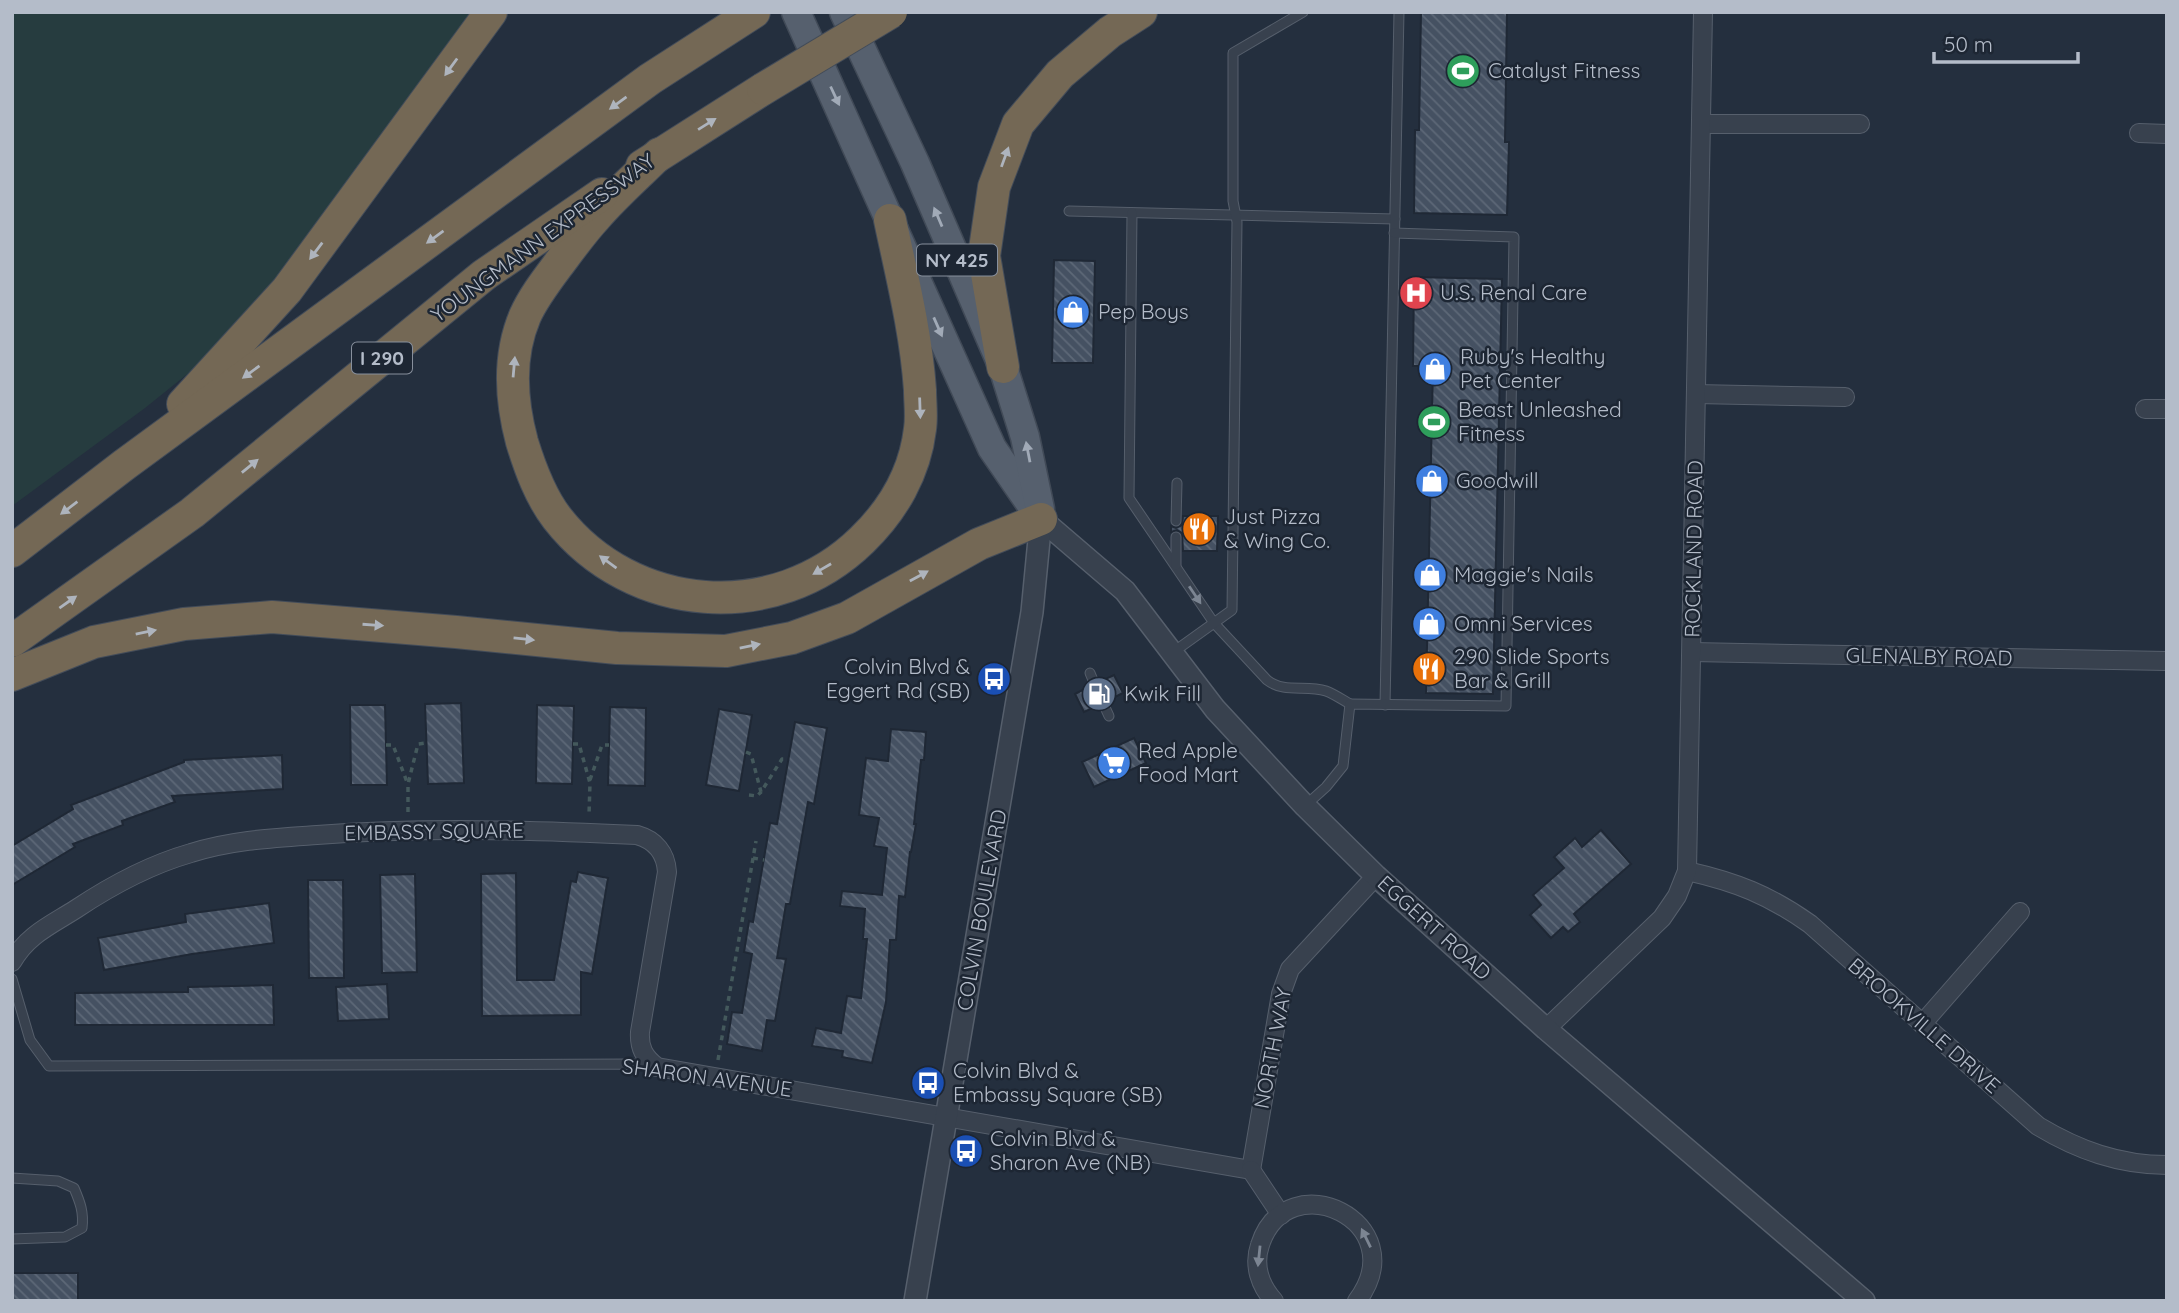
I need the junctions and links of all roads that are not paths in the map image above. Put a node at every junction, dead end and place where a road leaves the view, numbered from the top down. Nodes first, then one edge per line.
1 (491, 12) edge
2 (796, 12) edge
3 (844, 12) edge
4 (891, 12) edge
5 (1141, 12) edge
6 (1303, 12) edge
7 (1399, 12) edge
8 (1703, 12) edge
9 (745, 18) edge
10 (1701, 124) junction
11 (1860, 124) dead end
12 (2140, 133) dead end
13 (2167, 134) edge
14 (659, 154) junction
15 (1069, 211) dead end
16 (1132, 213) junction
17 (1236, 215) junction
18 (1395, 219) junction
19 (890, 220) junction
20 (1394, 233) junction
21 (1003, 367) junction
22 (1696, 394) junction
23 (1845, 397) dead end
24 (2145, 409) dead end
25 (2167, 409) edge
26 (124, 465) junction
27 (1177, 484) dead end
28 (1041, 519) junction
29 (1176, 521) dead end
30 (1176, 537) dead end
31 (12, 551) edge
32 (1176, 567) junction
33 (1214, 623) junction
34 (12, 641) edge
35 (1692, 652) junction
36 (1171, 654) junction
37 (2167, 661) edge
38 (1090, 673) dead end
39 (12, 675) edge
40 (1095, 684) dead end
41 (1103, 703) dead end
42 (1350, 704) junction
43 (1385, 705) junction
44 (1109, 716) dead end
45 (1305, 806) junction
46 (1687, 871) junction
47 (1376, 876) junction
48 (2020, 912) dead end
49 (12, 962) edge
50 (12, 979) edge
51 (1922, 1024) junction
52 (1546, 1029) junction
53 (657, 1067) junction
54 (947, 1117) junction
55 (2167, 1165) edge
56 (1251, 1170) junction
57 (12, 1178) edge
58 (1282, 1214) junction
59 (12, 1239) edge
60 (915, 1301) edge
61 (1273, 1301) edge
62 (1357, 1301) edge
63 (1864, 1301) edge

1 -> 26 highway
2 -> 19 main road
21 -> 3 main road, NY 425
14 -> 4 highway, YOUNGMANN EXPRESSWAY / I 290, bridge
21 -> 5 highway
6 - 17 lane
7 - 18 lane
8 - 10 street, ROCKLAND ROAD
9 -> 26 highway
10 - 11 street
10 - 22 street, ROCKLAND ROAD
12 - 13 street
19 -> 14 highway
34 -> 14 highway, YOUNGMANN EXPRESSWAY / I 290
15 - 16 lane
16 - 17 lane
16 - 32 lane
17 - 18 lane
17 - 33 lane
18 - 20 lane
19 -> 28 main road
20 - 43 lane
20 - 43 lane
28 -> 21 main road, NY 425
22 - 23 street
22 - 35 street, ROCKLAND ROAD
24 - 25 street
26 -> 31 highway
27 - 29 lane
28 - 36 street, EGGERT ROAD
39 -> 28 highway
28 - 54 street, COLVIN BOULEVARD
30 - 32 lane
32 -> 33 lane
33 - 36 lane
33 - 42 lane
35 - 37 street, GLENALBY ROAD
35 - 46 street, ROCKLAND ROAD
36 - 45 street, EGGERT ROAD
38 - 40 lane
41 - 44 lane
42 - 43 lane
42 - 45 lane
45 - 47 street, EGGERT ROAD
46 - 51 street, BROOKVILLE DRIVE
46 - 52 street, ROCKLAND ROAD
47 - 52 street, EGGERT ROAD
47 - 56 street, NORTH WAY
48 - 51 street
49 - 53 street, EMBASSY SQUARE
50 - 53 lane, SHARON AVENUE
51 - 55 street, BROOKVILLE DRIVE
52 - 63 street, EGGERT ROAD
53 - 54 street, SHARON AVENUE
54 - 56 street, SHARON AVENUE
54 - 60 street, COLVIN BOULEVARD
56 - 58 street
57 - 59 lane
58 -> 61 street
62 -> 58 street

